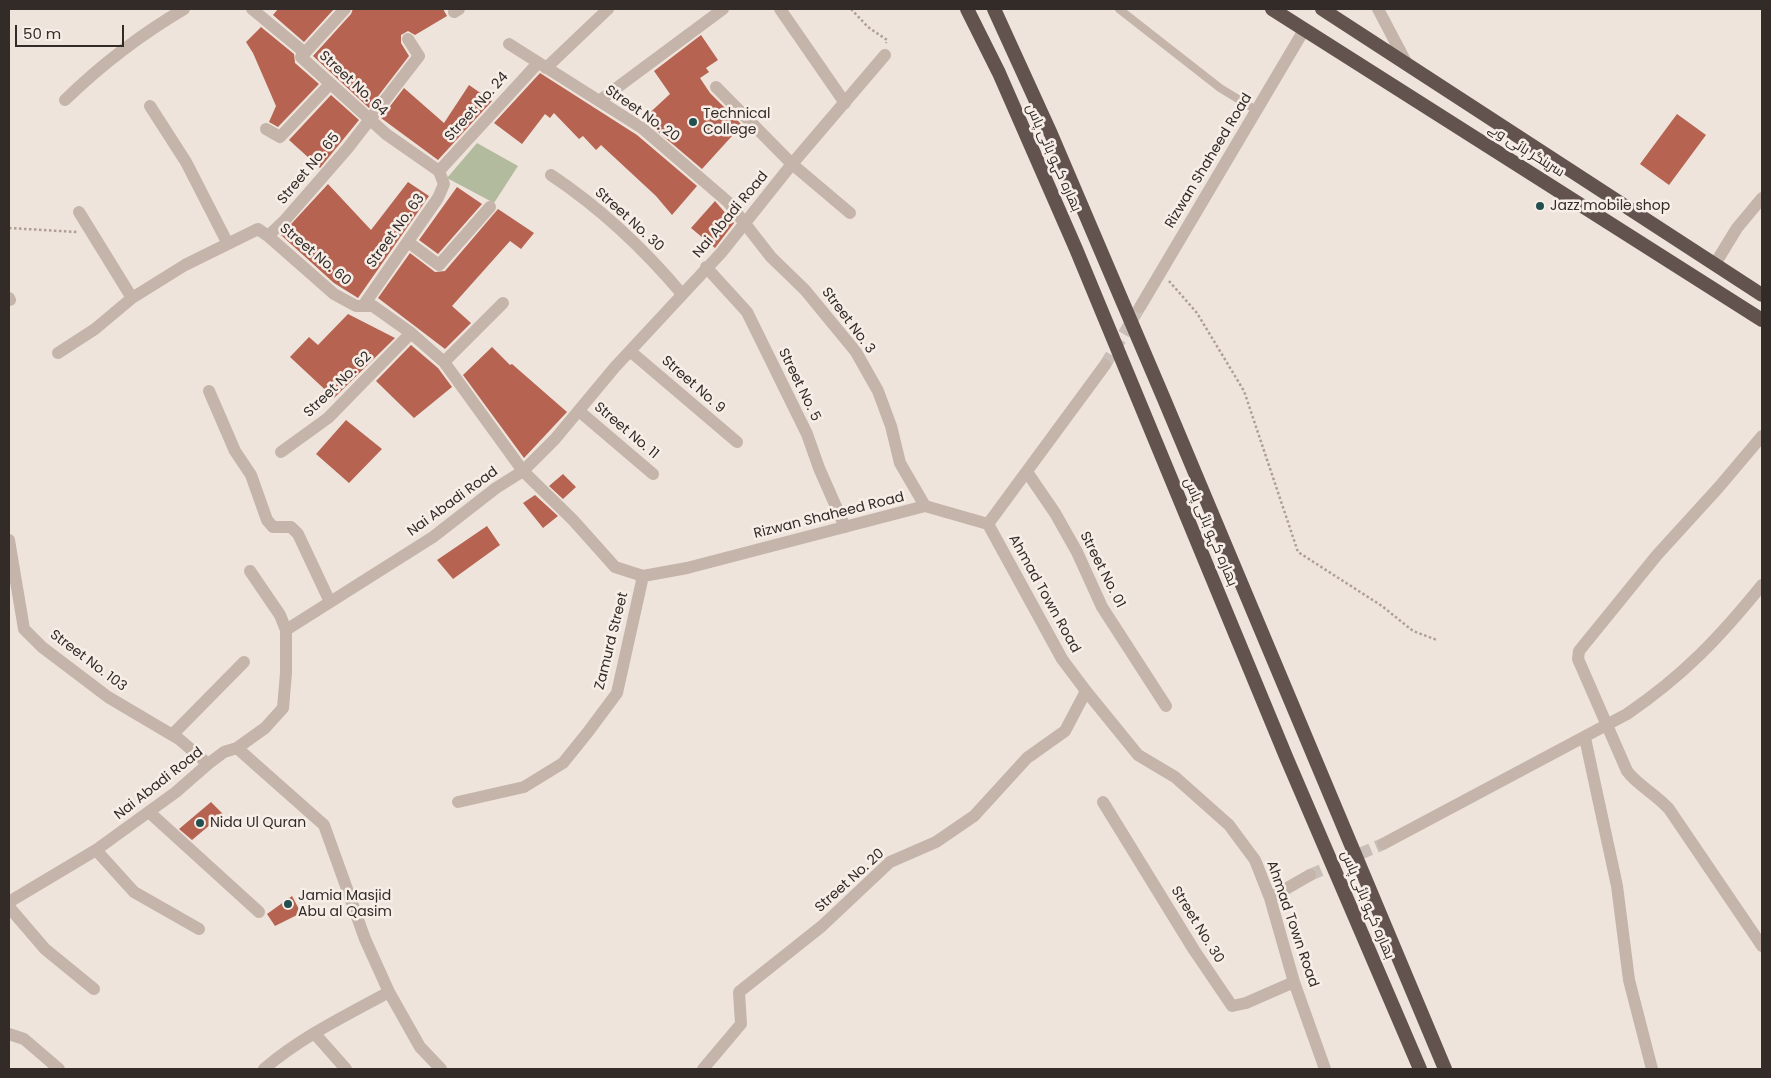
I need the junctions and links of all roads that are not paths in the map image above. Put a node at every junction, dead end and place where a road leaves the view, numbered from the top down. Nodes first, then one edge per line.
1 (184, 9) edge
2 (252, 9) edge
3 (346, 9) edge
4 (608, 9) edge
5 (723, 9) edge
6 (780, 9) edge
7 (966, 9) edge
8 (994, 9) edge
9 (1119, 9) edge
10 (1322, 9) edge
11 (1378, 9) edge
12 (1277, 10) edge
13 (1304, 30) junction
14 (408, 39) dead end
15 (509, 44) dead end
16 (304, 52) junction
17 (885, 55) road end
18 (1407, 64) junction
19 (542, 66) junction
20 (330, 84) junction
21 (716, 87) dead end
22 (65, 100) dead end
23 (599, 101) junction
24 (845, 103) junction
25 (150, 106) dead end
26 (1256, 110) junction
27 (370, 119) junction
28 (266, 128) dead end
29 (792, 164) junction
30 (438, 171) junction
31 (551, 175) dead end
32 (1762, 198) edge
33 (490, 207) dead end
34 (79, 212) dead end
35 (850, 213) dead end
36 (746, 224) junction
37 (268, 236) junction
38 (408, 242) junction
39 (228, 244) junction
40 (1715, 264) junction
41 (706, 267) junction
42 (682, 294) junction
43 (1762, 295) edge
44 (132, 298) junction
45 (503, 304) dead end
46 (363, 306) junction
47 (1140, 307) tunnel mouth
48 (1762, 320) edge
49 (411, 333) junction
50 (630, 351) junction
51 (58, 353) dead end
52 (444, 362) junction
53 (1105, 365) tunnel mouth
54 (209, 391) dead end
55 (579, 411) junction
56 (1762, 436) edge
57 (737, 442) dead end
58 (281, 452) dead end
59 (523, 471) junction
60 (1027, 472) junction
61 (653, 474) dead end
62 (925, 506) junction
63 (988, 524) junction
64 (845, 528) junction
65 (10, 542) edge
66 (10, 565) edge
67 (250, 571) dead end
68 (644, 576) junction
69 (1762, 585) edge
70 (330, 602) junction
71 (286, 630) junction
72 (244, 662) dead end
73 (1086, 691) junction
74 (1166, 706) dead end
75 (1607, 727) junction
76 (172, 735) junction
77 (1585, 738) junction
78 (237, 748) junction
79 (208, 764) junction
80 (458, 802) dead end
81 (1103, 802) dead end
82 (149, 812) junction
83 (1383, 844) tunnel mouth
84 (96, 850) junction
85 (1310, 874) tunnel mouth
86 (1270, 898) junction
87 (9, 902) edge
88 (9, 906) edge
89 (259, 912) dead end
90 (199, 929) dead end
91 (1762, 946) edge
92 (1294, 982) junction
93 (94, 989) dead end
94 (389, 992) junction
95 (9, 1034) edge
96 (315, 1034) junction
97 (59, 1069) edge
98 (264, 1069) edge
99 (346, 1069) edge
100 (441, 1069) edge
101 (702, 1069) edge
102 (1325, 1069) edge
103 (1420, 1069) edge
104 (1445, 1069) edge
105 (1652, 1069) edge

1 - 22 street
2 - 16 street
3 - 16 street, Street No. 64
4 - 19 street, Street No. 24
5 - 23 street
6 - 24 street
7 - 103 highway, بھارہ کہو بائی پاس
8 - 104 highway, بھارہ کہو بائی پاس
9 - 26 lane
10 - 18 highway, سرینگر ہائی وے
11 - 18 street
12 - 13 highway, سرینگر ہائی وے
13 - 26 street, Rizwan Shaheed Road
13 - 48 highway, سرینگر ہائی وے
14 - 27 street, Street No. 65
15 - 19 street, Street No. 20
16 - 20 street, Street No. 64
17 - 24 street, Nai Abadi Road
18 - 40 highway, سرینگر ہائی وے
19 - 23 street, Street No. 20
19 - 30 street, Street No. 24
20 - 27 street, Street No. 64
20 - 28 street
21 - 29 street
23 - 36 street, Street No. 20
24 - 29 street, Nai Abadi Road
25 - 39 street
26 - 47 street, Rizwan Shaheed Road
27 - 30 street, Street No. 64
27 - 37 street, Street No. 65
29 - 35 street
29 - 36 street, Nai Abadi Road
30 - 38 street, Street No. 63
31 - 42 street, Street No. 30
32 - 40 street
33 - 38 street
34 - 44 street
36 - 41 street, Nai Abadi Road
36 - 62 street, Street No. 3
37 - 39 street, Street No. 60
37 - 46 street, Street No. 60
38 - 46 street, Street No. 63
39 - 44 street, Street No. 60
40 - 43 highway, سرینگر ہائی وے
41 - 42 street, Nai Abadi Road
41 - 64 street, Street No. 5
42 - 50 street, Nai Abadi Road
44 - 51 street, Street No. 60
45 - 52 street
46 - 49 street, Street No. 60
49 - 52 street, Street No. 60
49 - 58 street, Street No. 62
50 - 55 street, Nai Abadi Road
50 - 57 street, Street No. 9
52 - 59 street, Street No. 60
53 - 60 street
54 - 70 street
55 - 59 street, Nai Abadi Road
55 - 61 street, Street No. 11
56 - 75 street
59 - 68 street, Rizwan Shaheed Road
59 - 70 street, Nai Abadi Road
60 - 63 street
60 - 74 street, Street No. 01
62 - 63 street, Rizwan Shaheed Road
62 - 64 street, Rizwan Shaheed Road
63 - 73 street, Ahmad Town Road
64 - 68 street, Rizwan Shaheed Road
65 - 66 street, Street No. 103
66 - 76 street, Street No. 103
67 - 71 street
68 - 80 street, Zamurd Street
69 - 75 street
70 - 71 street, Nai Abadi Road
71 - 78 street, Nai Abadi Road
72 - 76 street
73 - 86 street, Ahmad Town Road
73 - 101 street, Street No. 20
75 - 77 street
75 - 91 street
76 - 79 street, Street No. 103
77 - 83 street
77 - 105 street
78 - 79 street, Nai Abadi Road
78 - 94 street
79 - 82 street, Nai Abadi Road
81 - 92 street, Street No. 30
82 - 84 street, Nai Abadi Road
82 - 89 street
84 - 87 street, Nai Abadi Road
84 - 90 street
85 - 86 street
86 - 92 street, Ahmad Town Road
88 - 93 street
92 - 102 street, Ahmad Town Road
94 - 96 street
94 - 100 street
95 - 97 street
96 - 98 street
96 - 99 street

